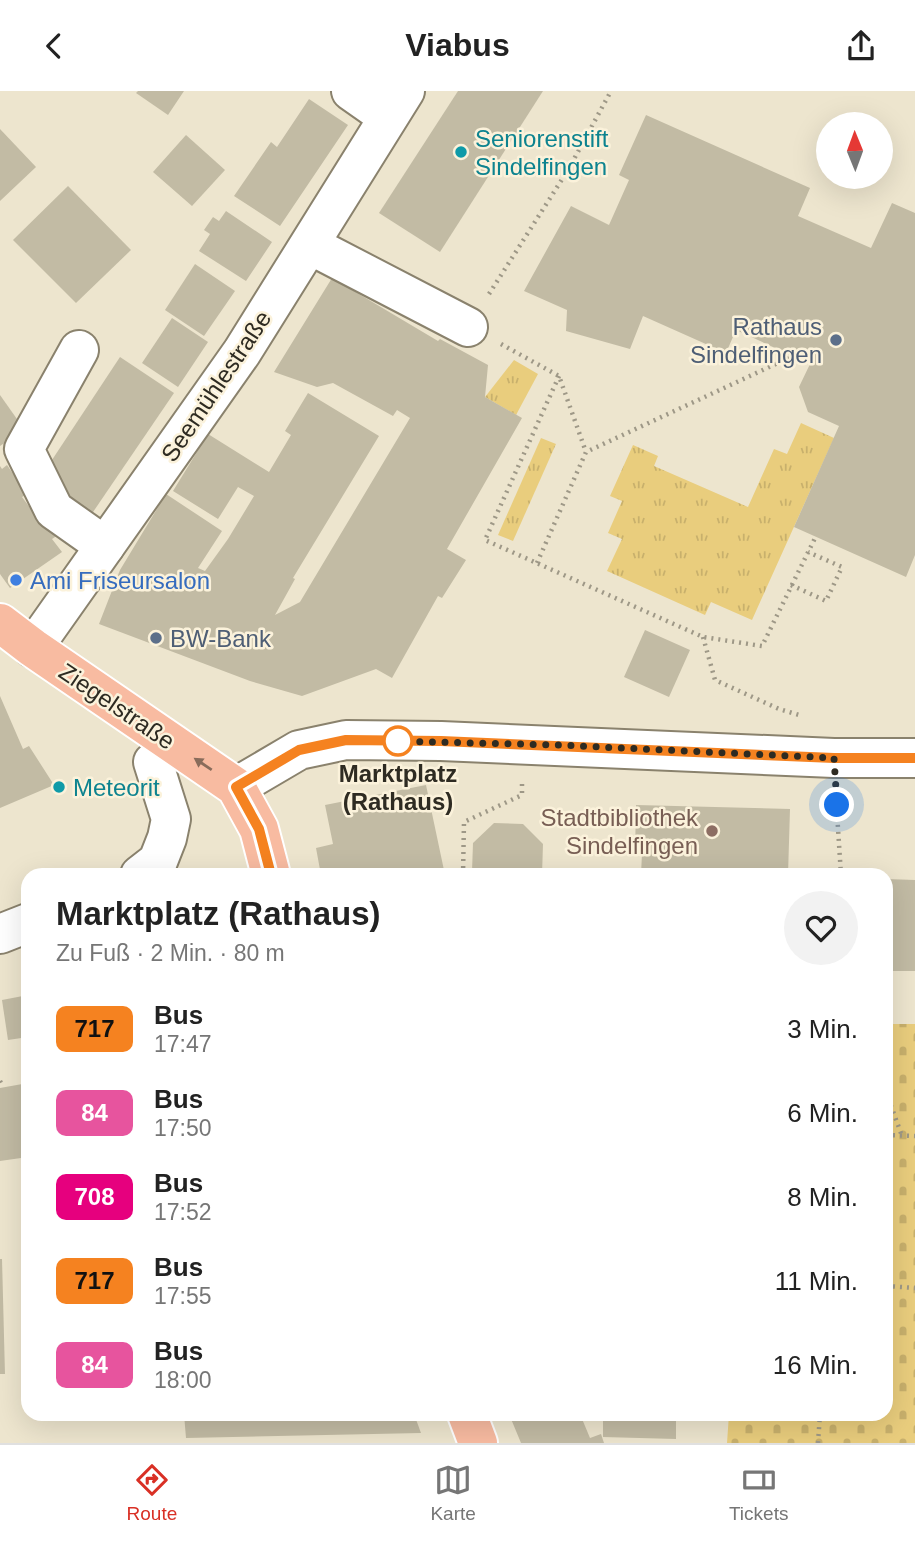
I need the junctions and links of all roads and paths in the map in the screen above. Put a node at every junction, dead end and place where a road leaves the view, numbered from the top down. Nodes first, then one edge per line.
1 (351, 91) edge
2 (611, 91) edge
3 (397, 104) edge
4 (310, 246) junction
5 (478, 312) joint
6 (79, 350) dead end
7 (519, 354) dead end
8 (793, 356) dead end
9 (559, 376) junction
10 (586, 452) junction
11 (816, 536) dead end
12 (105, 546) junction
13 (808, 552) junction
14 (537, 563) junction
15 (791, 585) junction
16 (0, 623) edge
17 (703, 637) junction
18 (33, 648) junction
19 (805, 716) dead end
20 (834, 758) junction
21 (915, 758) edge
22 (153, 762) dead end
23 (522, 785) dead end
24 (236, 787) junction
25 (149, 868) edge
26 (269, 868) edge
27 (463, 868) edge
28 (841, 868) edge
29 (21, 926) edge
30 (0, 934) edge
31 (0, 1081) edge
32 (3, 1087) dead end
33 (893, 1111) edge
34 (893, 1135) edge
35 (902, 1136) junction
36 (915, 1136) edge
37 (893, 1286) edge
38 (915, 1288) edge
39 (470, 1421) edge
40 (820, 1421) edge
41 (478, 1443) edge
42 (818, 1443) edge

1 - 3 street, Seemühlestraße
2 - 5 path
3 - 4 street, Seemühlestraße
4 - 5 street
4 - 12 street, Seemühlestraße
6 - 12 street
7 - 9 path
8 - 10 path
9 - 10 path
9 - 14 path
10 - 14 path
11 - 13 path
12 - 18 street, Seemühlestraße
13 - 15 path
13 - 15 path
14 - 17 path
15 - 17 path
16 - 18 main road, Ziegelstraße
17 - 19 path
24 -> 18 main road, Ziegelstraße
20 - 21 street
20 - 24 street
20 - 28 path
22 - 25 street
23 - 27 path
24 - 26 main road
29 - 30 street
31 - 32 path
33 - 35 path
34 - 35 path
35 - 36 path
37 - 38 path
39 - 41 main road
40 - 42 path

